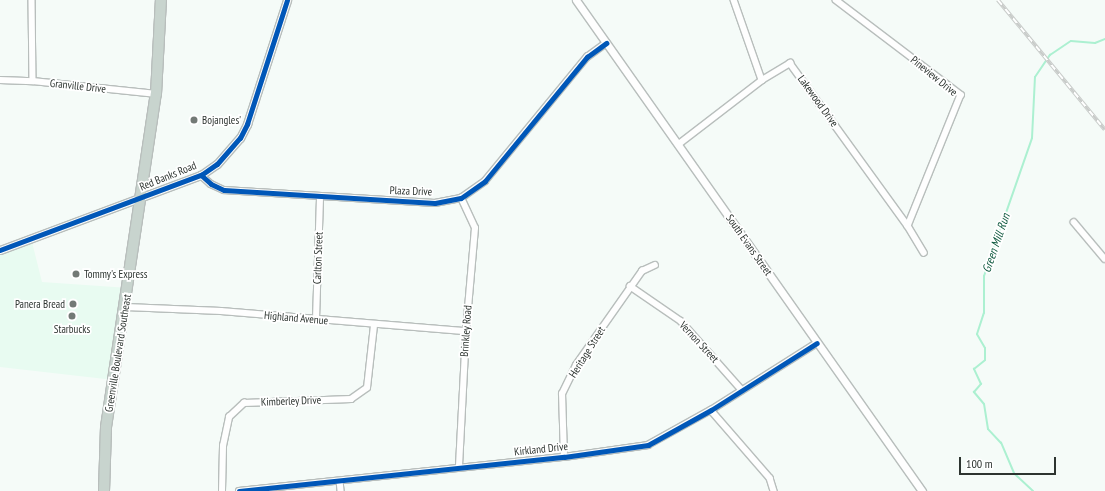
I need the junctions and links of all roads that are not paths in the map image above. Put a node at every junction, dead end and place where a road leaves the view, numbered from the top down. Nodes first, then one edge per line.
1 (32, 0) edge
2 (161, 0) edge
3 (287, 0) edge
4 (576, 0) edge
5 (734, 0) edge
6 (836, 0) edge
7 (606, 43) junction
8 (0, 80) edge
9 (762, 80) junction
10 (33, 81) junction
11 (156, 94) junction
12 (678, 144) junction
13 (201, 175) junction
14 (320, 197) junction
15 (141, 198) junction
16 (461, 198) junction
17 (1074, 222) dead end
18 (908, 226) junction
19 (0, 250) edge
20 (924, 253) dead end
21 (1105, 259) edge
22 (655, 265) dead end
23 (630, 286) junction
24 (126, 307) junction
25 (316, 319) junction
26 (374, 326) junction
27 (466, 331) junction
28 (817, 343) junction
29 (742, 390) junction
30 (711, 410) junction
31 (564, 457) junction
32 (459, 466) junction
33 (340, 481) junction
34 (104, 491) edge
35 (222, 491) edge
36 (239, 491) edge
37 (341, 491) edge
38 (774, 491) edge
39 (922, 491) edge

1 - 10 street
2 - 11 highway, Greenville Boulevard Southeast
3 - 13 main road, Red Banks Road
4 - 7 main road, South Evans Street
5 - 9 street
6 - 18 street, Pineview Drive
7 - 12 main road, South Evans Street
7 - 16 street, Plaza Drive
8 - 10 street, Granville Drive
9 - 12 street, Lakewood Drive
9 - 18 street, Lakewood Drive
10 - 11 street, Granville Drive
11 - 15 highway, Greenville Boulevard Southeast
12 - 28 main road, South Evans Street
13 - 14 street, Plaza Drive
13 - 15 main road, Red Banks Road
14 - 16 street, Plaza Drive
14 - 25 street, Carlton Street
15 - 19 main road, Red Banks Road
15 - 24 highway, Greenville Boulevard Southeast
16 - 27 street, Brinkley Road
17 - 21 street
18 - 20 street, Lakewood Drive
22 - 23 street, Heritage Street
23 - 29 street, Vernon Street
23 - 31 street, Heritage Street
24 - 25 street, Highland Avenue
24 - 34 highway, Greenville Boulevard Southeast
25 - 26 street, Highland Avenue
26 - 27 street, Highland Avenue
26 - 35 street, Kimberley Drive
27 - 32 street, Brinkley Road
28 - 29 street, Kirkland Drive
28 - 39 main road, South Evans Street
29 - 30 street, Kirkland Drive
30 - 31 street, Kirkland Drive
30 - 38 street
31 - 32 street, Kirkland Drive
32 - 33 street, Kirkland Drive
33 - 36 street, Kirkland Drive
33 - 37 street

